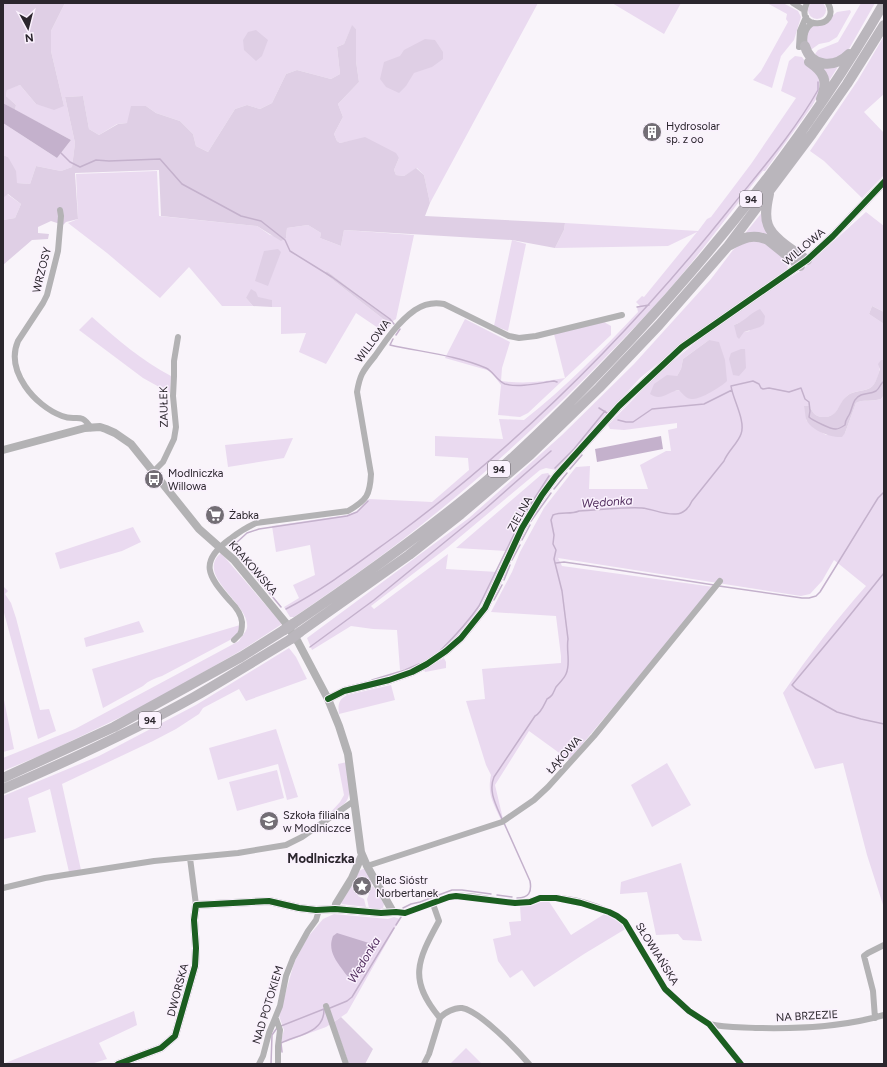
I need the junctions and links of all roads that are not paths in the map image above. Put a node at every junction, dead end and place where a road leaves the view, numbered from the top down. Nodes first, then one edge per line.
1 (793, 3) edge
2 (806, 3) edge
3 (828, 3) edge
4 (884, 3) edge
5 (804, 10) junction
6 (806, 17) junction
7 (813, 23) junction
8 (884, 25) edge
9 (862, 41) junction
10 (802, 46) junction
11 (818, 110) junction
12 (884, 182) edge
13 (769, 192) junction
14 (60, 210) dead end
15 (728, 246) junction
16 (803, 263) junction
17 (727, 314) joint
18 (622, 315) dead end
19 (178, 337) dead end
20 (69, 418) junction
21 (91, 428) junction
22 (71, 432) junction
23 (3, 450) edge
24 (154, 471) junction
25 (220, 546) junction
26 (720, 581) dead end
27 (234, 640) dead end
28 (328, 699) junction
29 (3, 778) edge
30 (3, 789) edge
31 (354, 801) junction
32 (362, 855) junction
33 (190, 858) junction
34 (367, 866) junction
35 (3, 888) edge
36 (433, 904) junction
37 (196, 905) junction
38 (335, 909) junction
39 (319, 910) junction
40 (393, 912) junction
41 (884, 945) edge
42 (326, 1006) dead end
43 (884, 1015) edge
44 (440, 1018) junction
45 (875, 1018) junction
46 (276, 1019) junction
47 (709, 1024) junction
48 (731, 1027) junction
49 (724, 1043) junction
50 (118, 1064) edge
51 (259, 1064) edge
52 (278, 1064) edge
53 (346, 1064) edge
54 (424, 1064) edge
55 (529, 1064) edge
56 (741, 1064) edge

1 - 5 street
2 - 5 street
3 - 7 street
4 - 9 highway, 94
5 - 6 street
6 - 7 street
6 - 10 street
7 - 10 street
8 - 13 highway, 94
9 - 10 highway
9 - 11 highway, 94
10 - 11 highway
11 - 29 highway, 94, bridge
12 - 16 street, WILLOWA
13 - 15 highway, 94
13 - 16 highway
14 - 20 street, WRZOSY
15 - 16 highway
15 - 30 highway, 94, bridge
16 - 17 street, WILLOWA
17 - 28 street, ZIELNA
18 - 25 street, WILLOWA
19 - 24 street, ZAUŁEK
20 - 21 street, WRZOSY
20 - 22 street
21 - 22 street, KRAKOWSKA
21 - 24 street, KRAKOWSKA
22 - 23 street, KRAKOWSKA
24 - 25 street, KRAKOWSKA
25 - 27 street
25 - 28 street, KRAKOWSKA
26 - 34 street, ŁĄKOWA
28 - 31 street, KRAKOWSKA
31 - 32 street, KRAKOWSKA
31 - 33 street
32 - 34 street
32 - 38 street
33 - 35 street
33 - 37 street
34 - 40 street
36 - 40 street, SŁOWIAŃSKA
36 - 44 street
36 - 47 street, SŁOWIAŃSKA
37 - 39 street
37 - 50 street, DWORSKA
38 - 39 street
38 - 40 street
39 - 46 street, NAD POTOKIEM
41 - 45 street
42 - 53 street
43 - 45 street, NA BRZEZIE
44 - 54 street
44 - 55 street
45 - 48 street, NA BRZEZIE
46 - 51 street, NAD POTOKIEM
46 - 52 street
47 - 48 street, NA BRZEZIE
47 - 49 street, SŁOWIAŃSKA
48 - 49 street
49 - 56 street, SŁOWIAŃSKA

